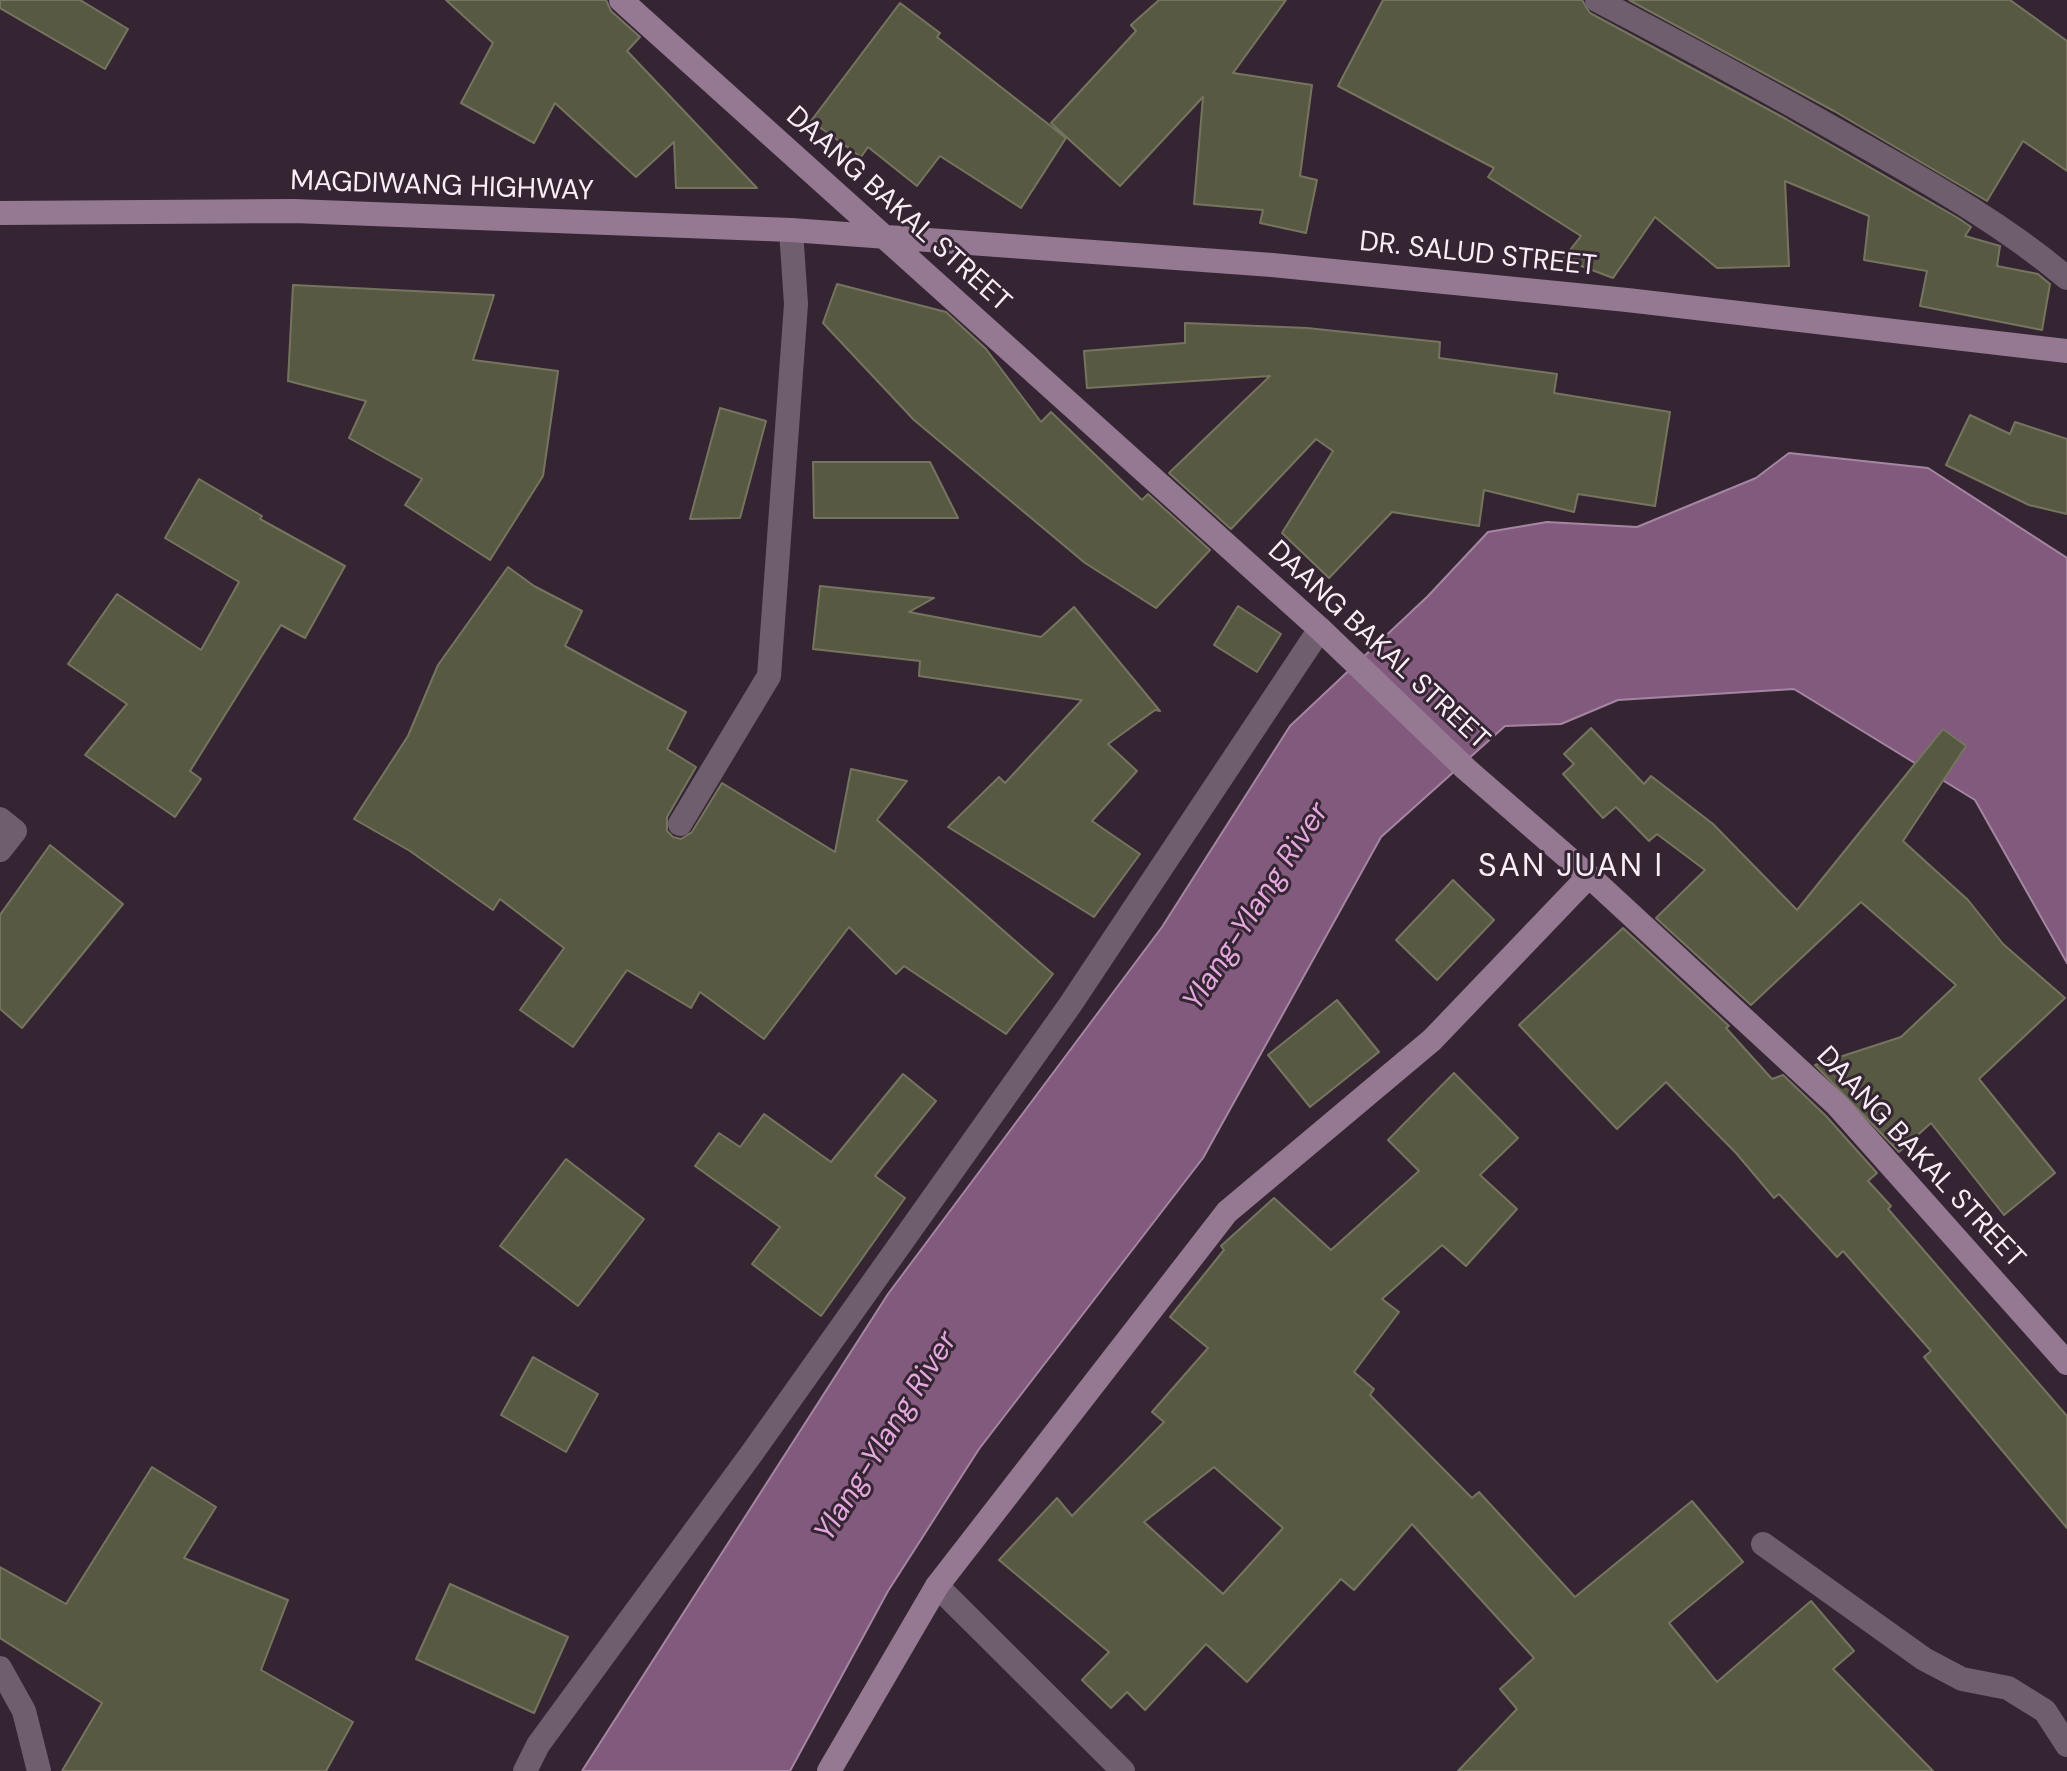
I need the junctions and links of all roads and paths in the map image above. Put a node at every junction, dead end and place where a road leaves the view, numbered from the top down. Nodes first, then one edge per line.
1 (621, 0) edge
2 (1597, 0) edge
3 (0, 213) edge
4 (791, 230) junction
5 (881, 237) junction
6 (2067, 278) edge
7 (2067, 351) edge
8 (1328, 636) junction
9 (0, 819) edge
10 (680, 824) dead end
11 (0, 850) edge
12 (1589, 876) junction
13 (2067, 1363) edge
14 (1763, 1544) dead end
15 (937, 1586) junction
16 (0, 1668) edge
17 (2067, 1745) edge
18 (39, 1771) edge
19 (525, 1771) edge
20 (829, 1771) edge
21 (1123, 1771) edge

1 - 5 street, DAANG BAKAL STREET
2 - 6 street
3 - 4 street, MAGDIWANG HIGHWAY
4 - 5 street, MAGDIWANG HIGHWAY
4 - 10 street
5 - 7 street, DR. SALUD STREET
5 - 8 street, DAANG BAKAL STREET
8 - 12 street, DAANG BAKAL STREET
8 - 19 street
9 - 11 street
12 - 13 street, DAANG BAKAL STREET
12 - 15 street
14 - 17 street
15 - 20 street
15 - 21 street
16 - 18 street

